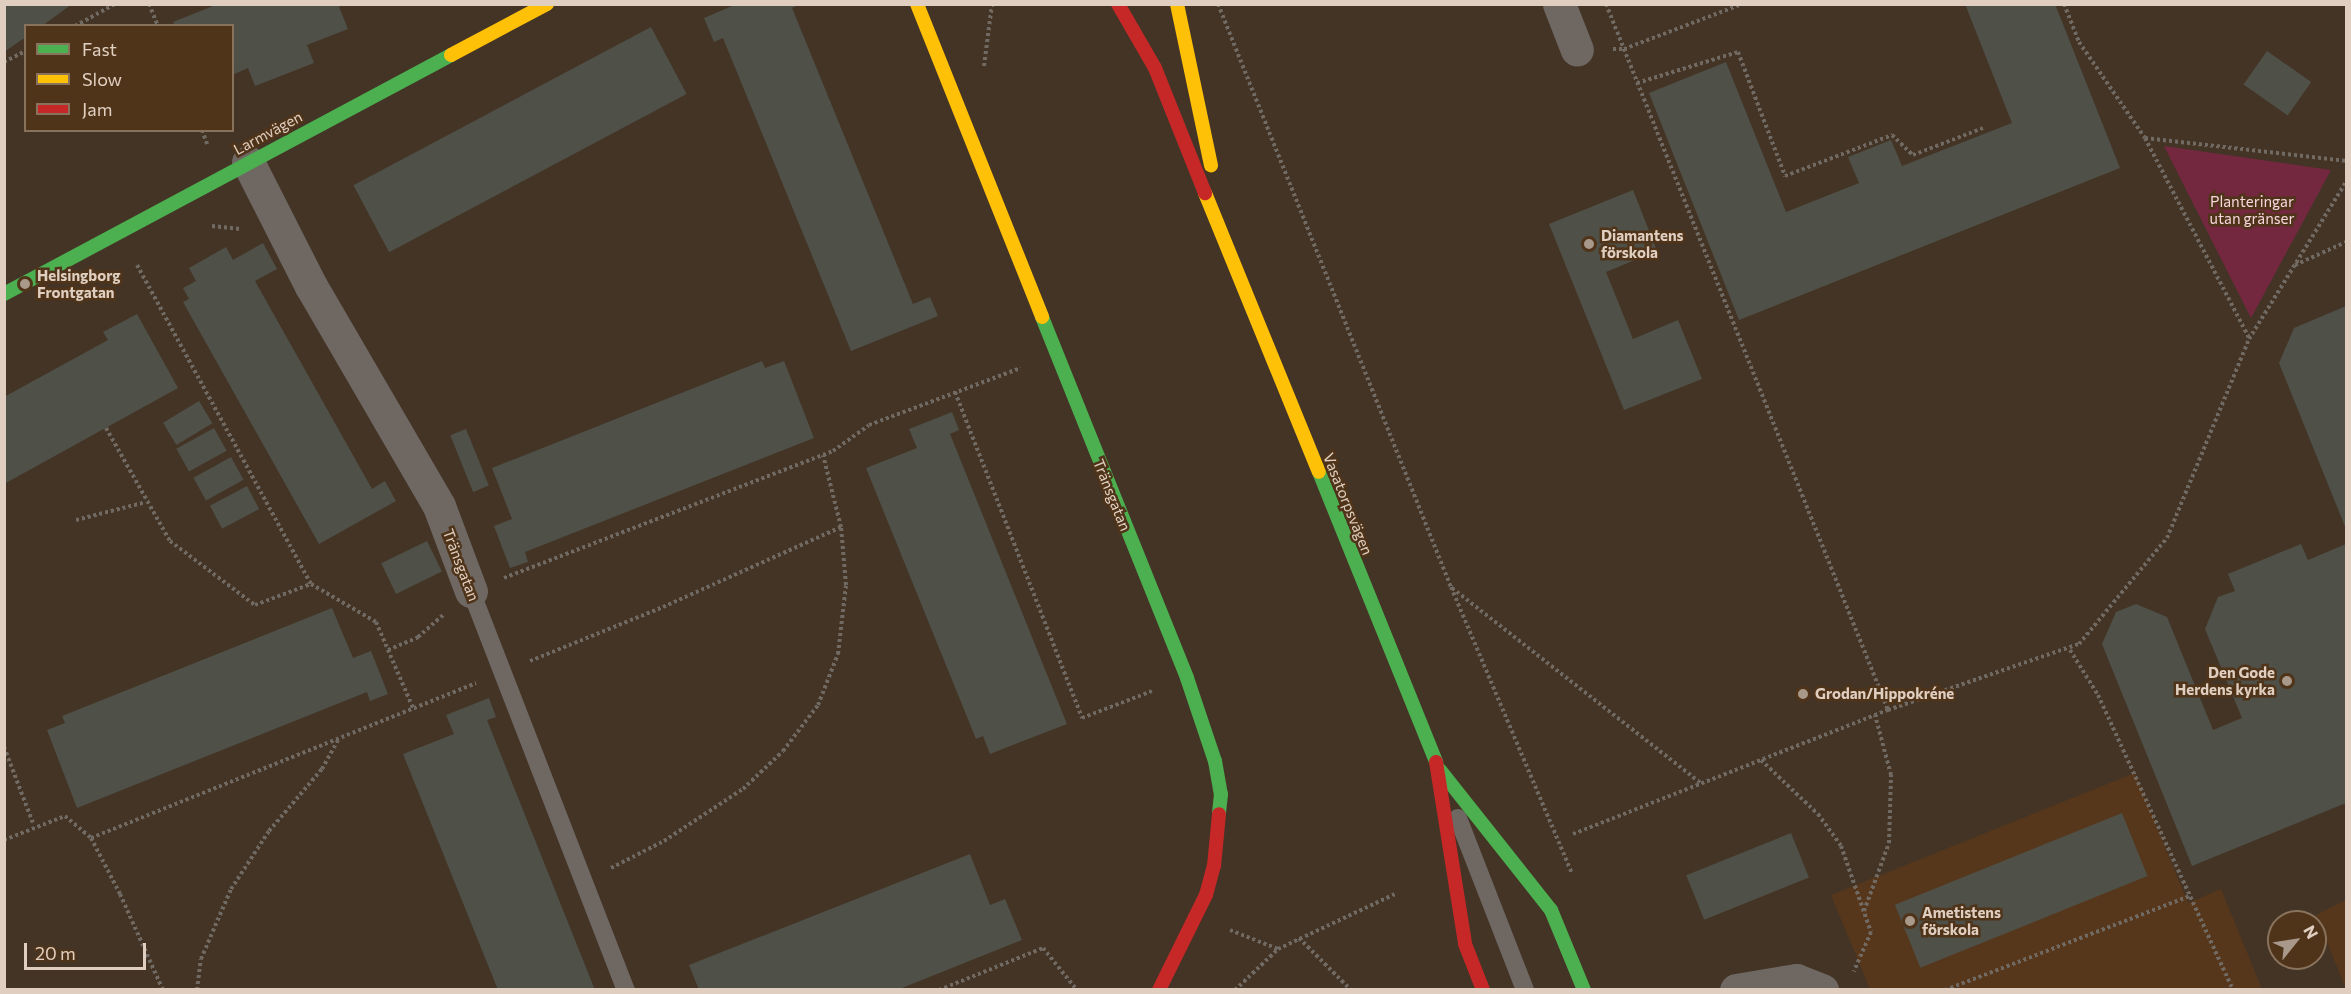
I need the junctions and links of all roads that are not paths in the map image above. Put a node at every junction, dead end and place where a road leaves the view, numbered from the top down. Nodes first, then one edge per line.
1 (547, 4) edge
2 (917, 4) edge
3 (1118, 4) edge
4 (1130, 4) edge
5 (1177, 4) edge
6 (1559, 4) edge
7 (1577, 50) road end
8 (1155, 68) junction
9 (248, 162) junction
10 (1229, 251) junction
11 (4, 294) edge
12 (471, 591) joint
13 (1439, 769) junction
14 (1836, 985) edge
15 (626, 990) edge
16 (1159, 990) edge
17 (1484, 990) edge
18 (1525, 990) edge
19 (1584, 990) edge
20 (1736, 990) edge

1 - 9 street, Larmvägen
2 - 16 street, Tränsgatan
3 - 8 street, Vasatorpsvägen
4 - 8 lane
5 - 10 street, Vasatorpsvägen
6 - 7 street
8 - 10 street, Vasatorpsvägen
9 - 11 street, Larmvägen
9 - 12 street, Tränsgatan
10 - 13 street, Vasatorpsvägen
12 - 15 lane, Tränsgatan
13 - 17 street, Vasatorpsvägen
13 - 18 lane
13 - 19 street, Vasatorpsvägen
14 - 20 street

